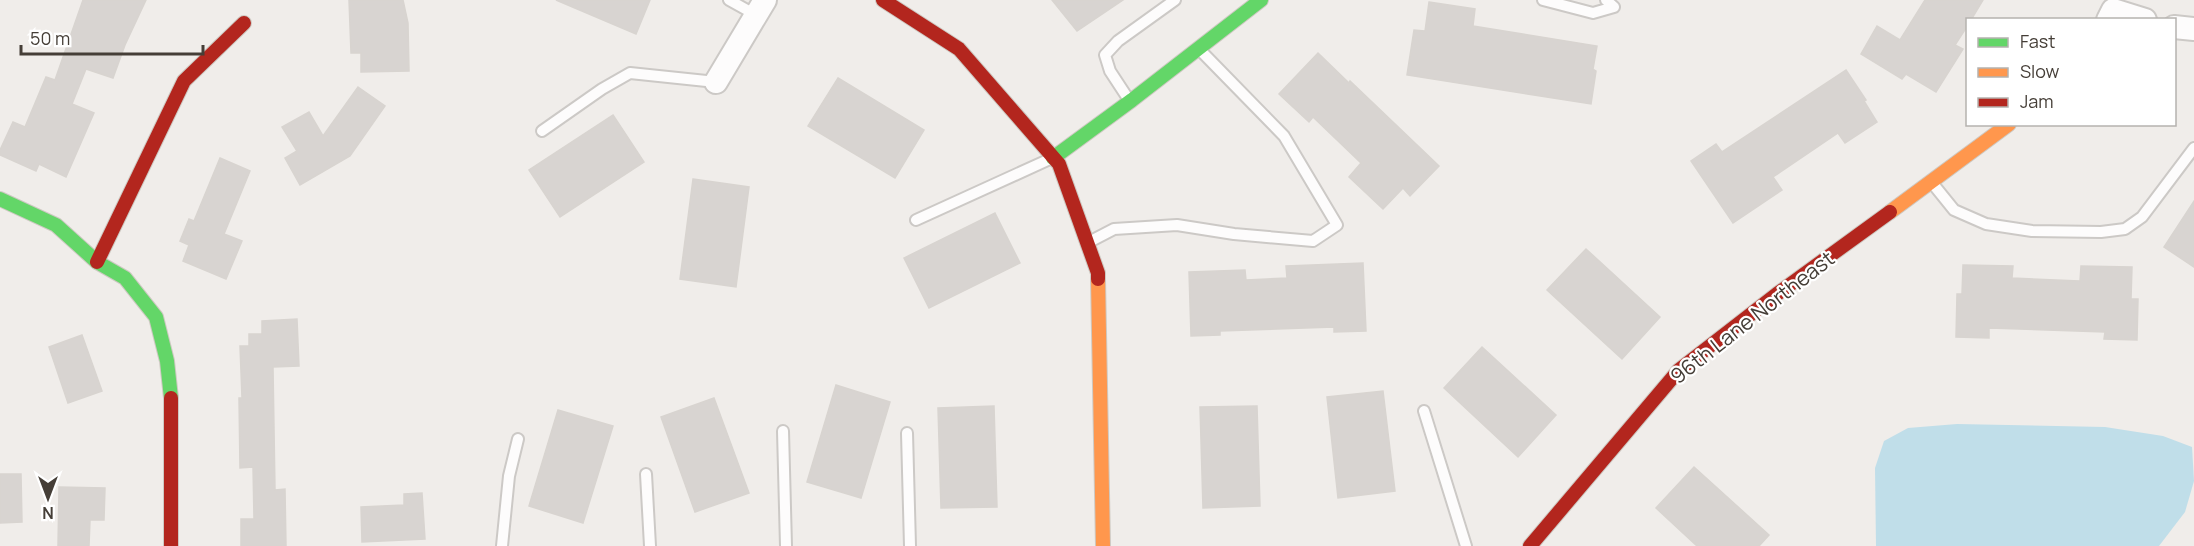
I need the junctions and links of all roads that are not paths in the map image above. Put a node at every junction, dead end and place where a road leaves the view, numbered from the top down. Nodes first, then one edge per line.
1 (729, 0) edge
2 (1175, 0) edge
3 (1261, 0) edge
4 (1543, 0) edge
5 (1606, 0) edge
6 (889, 2) edge
7 (760, 7) edge
8 (2112, 10) edge
9 (2138, 18) edge
10 (244, 23) dead end
11 (2176, 27) edge
12 (2194, 29) edge
13 (1199, 49) junction
14 (716, 82) joint
15 (1130, 102) junction
16 (2005, 126) edge
17 (542, 131) dead end
18 (2194, 148) edge
19 (1053, 158) junction
20 (1931, 181) junction
21 (0, 199) edge
22 (916, 220) dead end
23 (1087, 243) junction
24 (97, 262) junction
25 (1424, 411) dead end
26 (783, 431) dead end
27 (907, 433) dead end
28 (518, 439) dead end
29 (646, 474) dead end
30 (171, 546) edge
31 (502, 546) edge
32 (650, 546) edge
33 (786, 546) edge
34 (910, 546) edge
35 (1103, 546) edge
36 (1466, 546) edge
37 (1530, 546) edge

1 - 7 lane
2 - 15 lane
3 - 13 street
4 - 5 lane
6 - 19 street
7 - 14 street
8 - 9 street
10 - 24 street
11 - 12 street
13 - 15 street
13 - 23 lane
14 - 17 lane
15 - 19 street
16 - 20 street, 96th Lane Northeast
18 - 20 lane
19 - 22 lane
19 - 23 street
20 - 37 street, 96th Lane Northeast
21 - 24 street
23 - 35 street
24 - 30 street
25 - 36 lane
26 - 33 lane
27 - 34 lane
28 - 31 lane
29 - 32 lane

